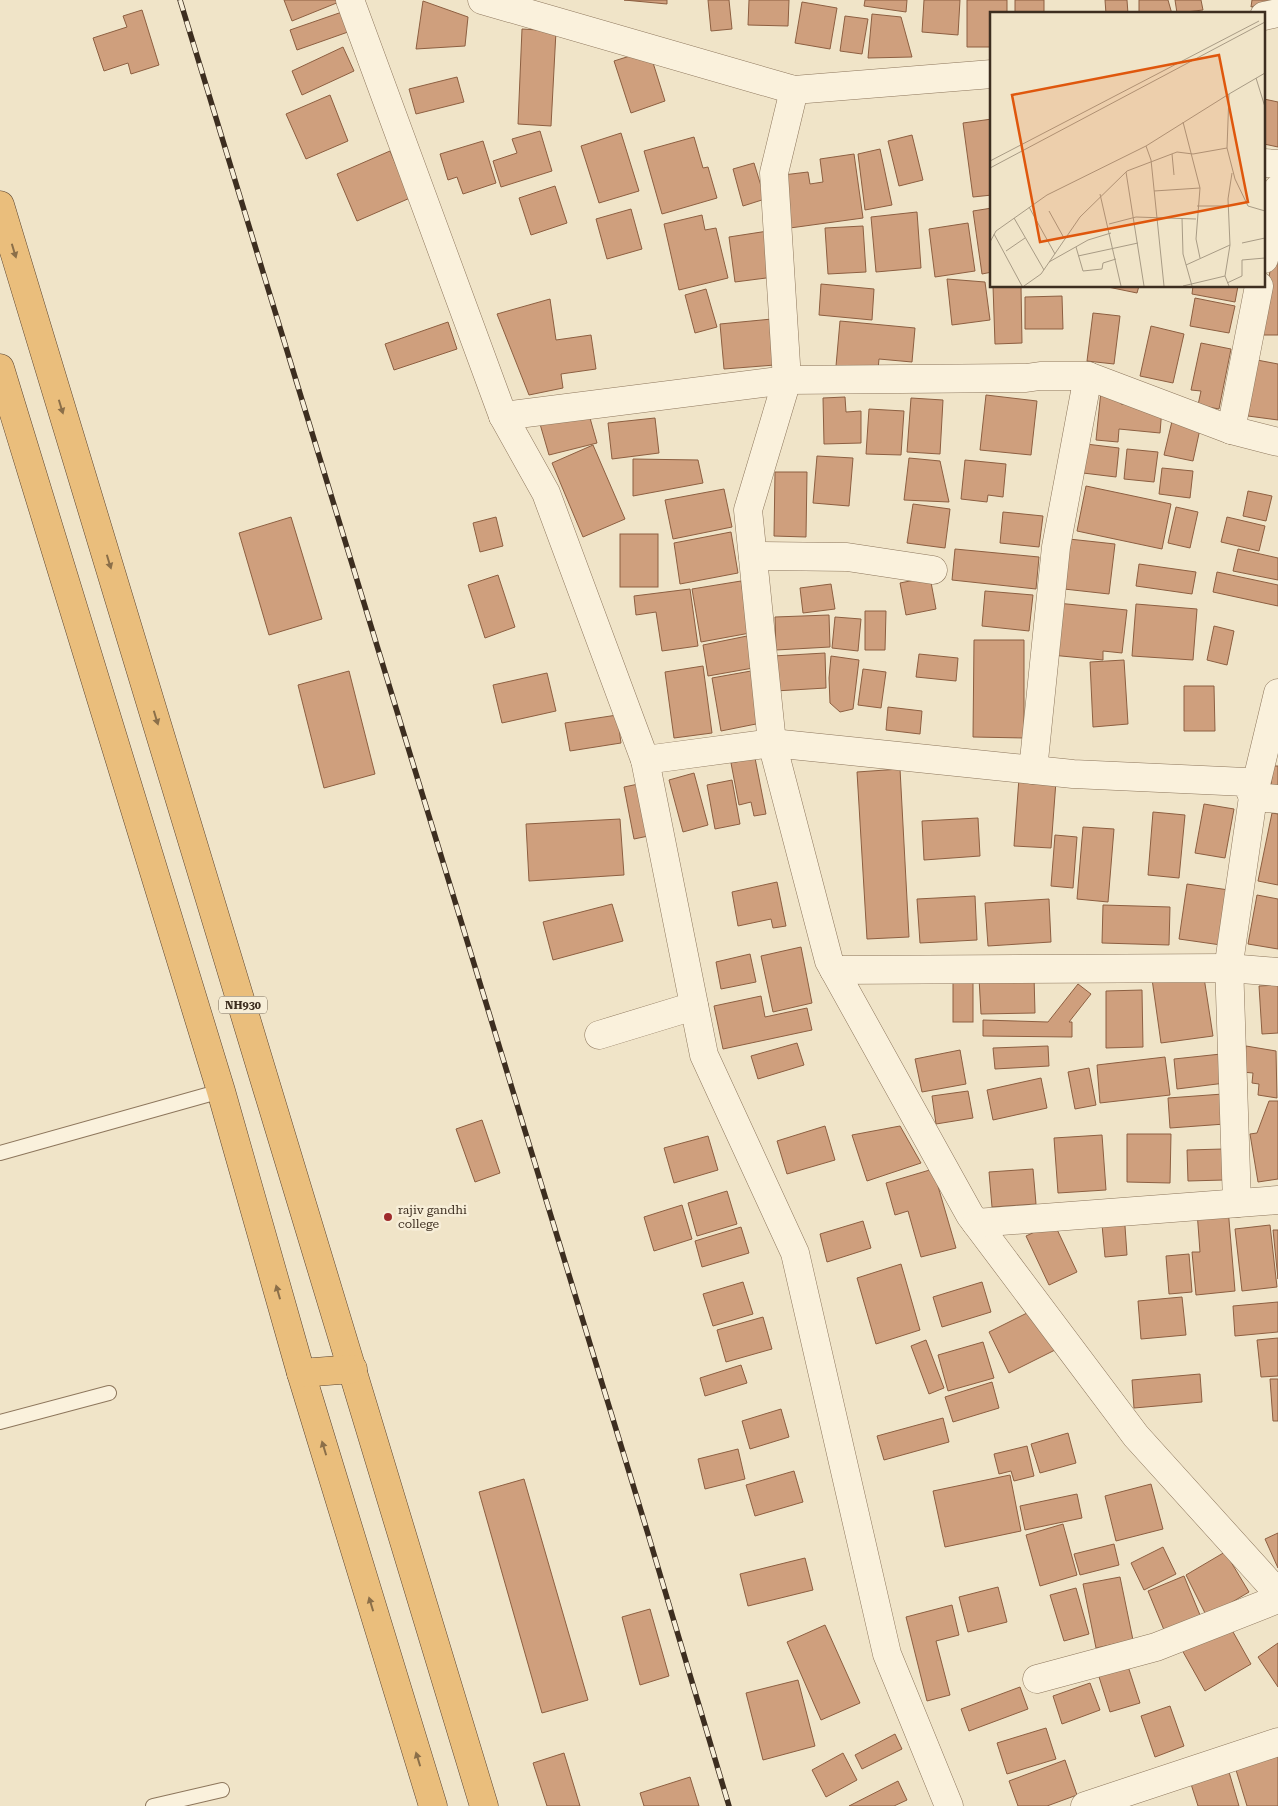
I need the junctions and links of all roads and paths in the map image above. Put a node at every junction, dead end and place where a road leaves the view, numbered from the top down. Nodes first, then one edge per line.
1 (350, 0) edge
2 (482, 0) edge
3 (990, 75) edge
4 (794, 90) junction
5 (1278, 189) edge
6 (0, 204) edge
7 (1266, 249) edge
8 (1259, 288) edge
9 (0, 368) edge
10 (1088, 376) junction
11 (787, 380) junction
12 (503, 416) junction
13 (1231, 430) junction
14 (1278, 442) edge
15 (752, 556) junction
16 (933, 570) dead end
17 (1278, 693) edge
18 (772, 743) junction
19 (645, 760) junction
20 (1033, 770) junction
21 (1265, 798) edge
22 (1228, 968) junction
23 (834, 970) junction
24 (1278, 972) edge
25 (694, 1006) junction
26 (599, 1035) dead end
27 (220, 1091) junction
28 (0, 1153) edge
29 (1278, 1200) edge
30 (1237, 1203) junction
31 (976, 1223) junction
32 (353, 1369) junction
33 (301, 1373) junction
34 (109, 1393) dead end
35 (0, 1422) edge
36 (1278, 1593) edge
37 (1278, 1599) edge
38 (1037, 1679) dead end
39 (1278, 1742) edge
40 (222, 1790) dead end
41 (153, 1806) edge
42 (432, 1806) edge
43 (484, 1806) edge
44 (949, 1806) edge
45 (1085, 1806) edge

1 - 12 street
2 - 4 street
3 - 4 street
4 - 11 street
5 - 7 street
6 -> 32 highway, NH930
8 - 13 street
9 - 27 highway
10 - 11 street
10 - 13 street
10 - 20 street
11 - 12 street
11 - 15 street
12 - 19 street
13 - 14 street
15 - 16 street
15 - 18 street
17 - 21 street
18 - 19 street
18 - 20 street
18 - 23 street
19 - 25 street
20 - 21 street
21 - 22 street
22 - 23 street
22 - 24 street
22 - 30 street
23 - 31 street
25 - 26 street
25 - 44 street
27 - 28 lane
33 -> 27 highway
29 - 30 street
30 - 31 street
31 - 36 street
32 - 33 highway
32 - 43 highway, NH930
42 -> 33 highway
34 - 35 lane
37 - 38 street
39 - 45 street
40 - 41 lane

